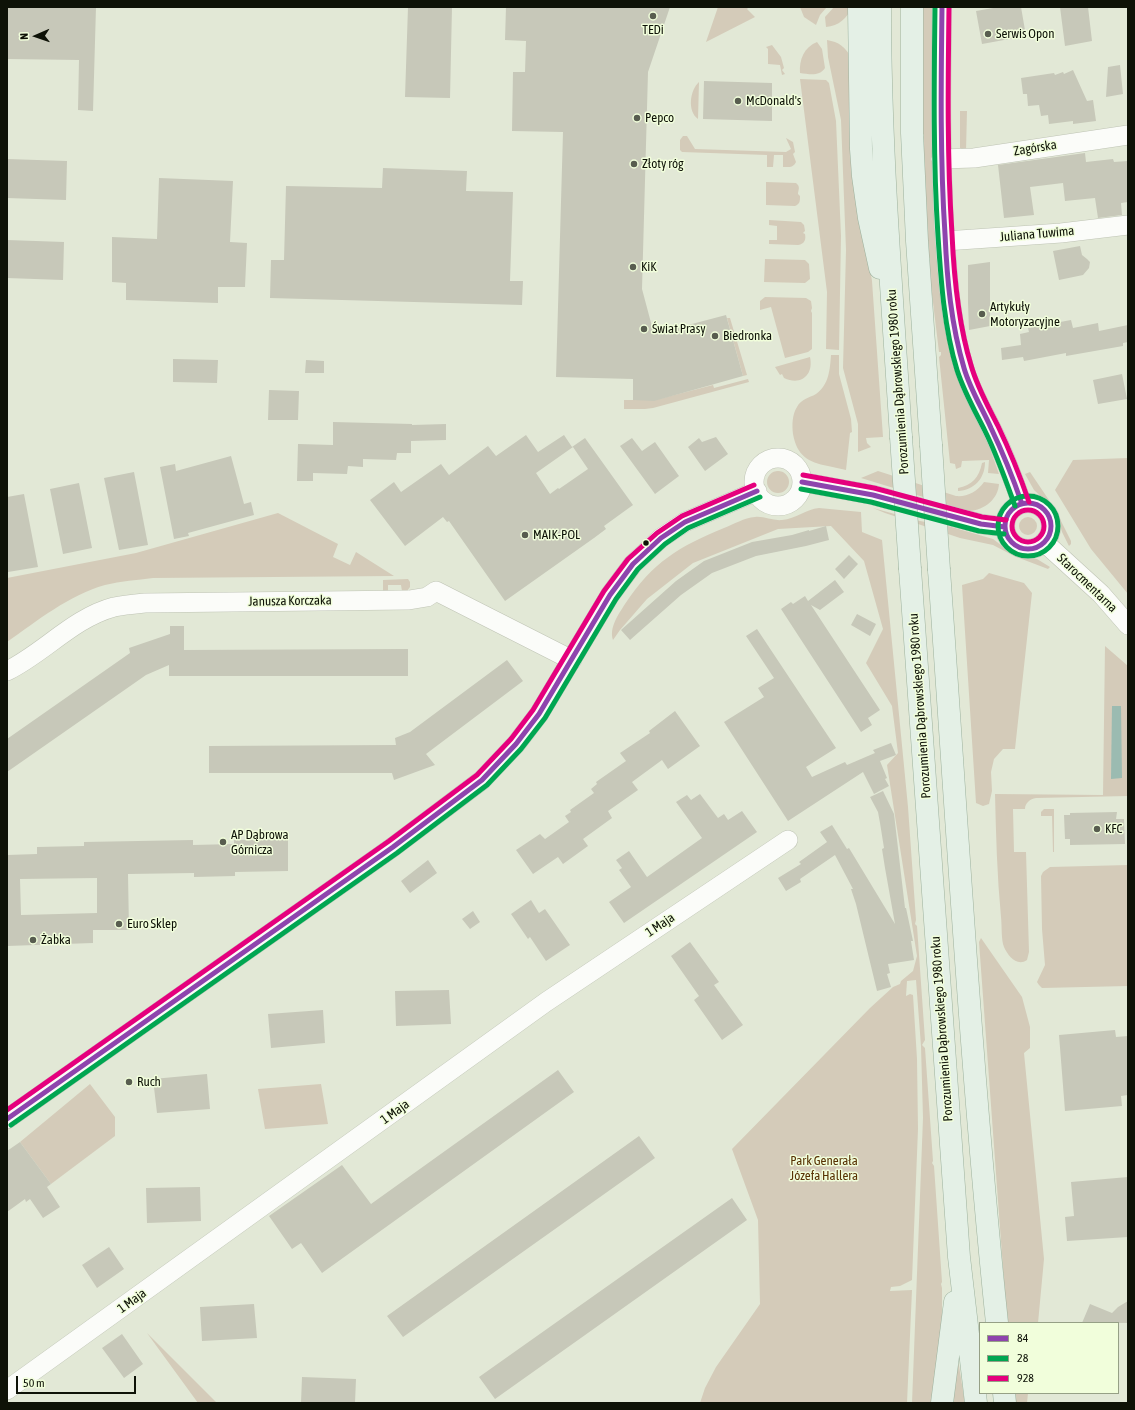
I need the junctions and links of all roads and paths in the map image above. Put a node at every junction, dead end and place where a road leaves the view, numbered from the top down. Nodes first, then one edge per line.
1 (859, 7) edge
2 (880, 7) edge
3 (912, 7) edge
4 (942, 7) edge
5 (1128, 135) edge
6 (941, 159) junction
7 (1128, 225) edge
8 (945, 241) junction
9 (893, 309) junction
10 (802, 482) junction
11 (757, 491) junction
12 (1022, 504) junction
13 (1005, 527) junction
14 (1044, 542) junction
15 (1128, 625) edge
16 (572, 660) junction
17 (7, 671) edge
18 (788, 840) dead end
19 (7, 1119) edge
20 (959, 1257) junction
21 (996, 1322) edge
22 (7, 1390) edge
23 (942, 1403) edge
24 (976, 1403) edge

1 - 9 main road
2 - 9 main road, Porozumienia Dąbrowskiego 1980 roku
3 - 21 main road, bridge
4 - 6 street
5 - 6 street, Zagórska
6 - 8 street
7 - 8 street, Juliana Tuwima
8 - 12 street
9 - 20 main road, Porozumienia Dąbrowskiego 1980 roku, bridge
10 - 11 street
10 - 11 street
10 - 13 street
11 - 16 street
12 - 13 street
12 - 14 street
13 - 14 street
14 - 15 street, Starocmentarna
16 - 17 street, Janusza Korczaka
16 - 19 street
18 - 22 street, 1 Maja
20 - 23 main road
20 - 24 main road, Porozumienia Dąbrowskiego 1980 roku

